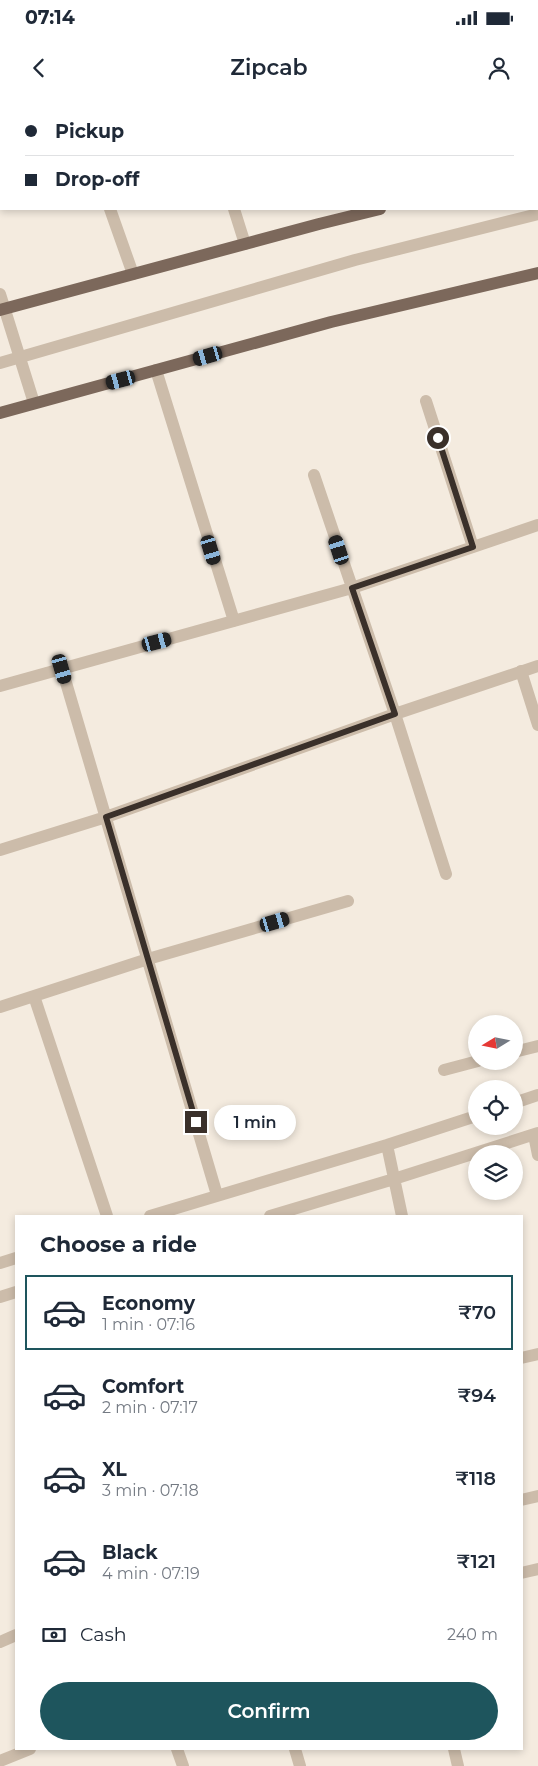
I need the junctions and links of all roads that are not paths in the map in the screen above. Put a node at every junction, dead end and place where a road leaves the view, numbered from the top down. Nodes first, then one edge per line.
1 (110, 210) edge
2 (234, 210) edge
3 (372, 210) edge
4 (538, 214) edge
5 (245, 244) junction
6 (538, 273) edge
7 (134, 274) junction
8 (0, 294) edge
9 (2, 309) edge
10 (20, 357) junction
11 (0, 363) edge
12 (156, 370) junction
13 (426, 401) dead end
14 (34, 403) junction
15 (0, 413) edge
16 (314, 475) dead end
17 (538, 525) edge
18 (473, 547) junction
19 (352, 588) junction
20 (234, 621) junction
21 (538, 666) edge
22 (62, 669) junction
23 (521, 671) junction
24 (0, 686) edge
25 (395, 714) junction
26 (538, 725) edge
27 (106, 817) junction
28 (0, 850) edge
29 (446, 874) dead end
30 (348, 901) dead end
31 (148, 959) junction
32 (34, 996) junction
33 (0, 1007) edge
34 (538, 1046) edge
35 (523, 1050) edge
36 (468, 1064) edge
37 (444, 1070) dead end
38 (538, 1095) edge
39 (523, 1100) edge
40 (468, 1119) edge
41 (536, 1134) edge
42 (387, 1145) junction
43 (538, 1155) edge
44 (394, 1179) junction
45 (217, 1195) junction
46 (107, 1215) edge
47 (153, 1215) edge
48 (273, 1215) edge
49 (402, 1215) edge
50 (15, 1258) edge
51 (0, 1263) edge
52 (15, 1292) edge
53 (0, 1297) edge
54 (538, 1354) edge
55 (523, 1358) edge
56 (538, 1496) edge
57 (523, 1500) edge
58 (538, 1569) edge
59 (523, 1573) edge
60 (15, 1635) edge
61 (0, 1642) edge
62 (28, 1750) edge
63 (177, 1750) edge
64 (295, 1750) edge
65 (454, 1750) edge
66 (0, 1761) edge
67 (183, 1766) edge
68 (300, 1766) edge
69 (458, 1766) edge

1 - 7 street
2 - 5 street
3 - 5 main road
4 - 10 street
5 - 7 main road
6 - 12 main road
7 - 9 main road
8 - 9 street
9 - 10 street
10 - 11 street
10 - 14 street
12 - 14 main road
12 - 20 street
13 - 18 street
14 - 15 main road
16 - 19 street
17 - 18 street
18 - 19 street
19 - 20 street
19 - 25 street
20 - 22 street
21 - 23 street
22 - 24 street
22 - 27 street
23 - 25 street
23 - 26 street
25 - 27 street
25 - 29 street
27 - 28 street
27 - 31 street
30 - 31 street
31 - 32 street
31 - 45 street
32 - 33 street
32 - 46 street
34 - 35 street
36 - 37 street
38 - 39 street
40 - 42 street
41 - 43 street
41 - 44 street
42 - 44 street
42 - 45 street
44 - 48 street
44 - 49 street
45 - 47 street
50 - 51 street
52 - 53 street
54 - 55 street
56 - 57 street
58 - 59 street
60 - 61 street
62 - 66 street
63 - 67 street
64 - 68 street
65 - 69 street

